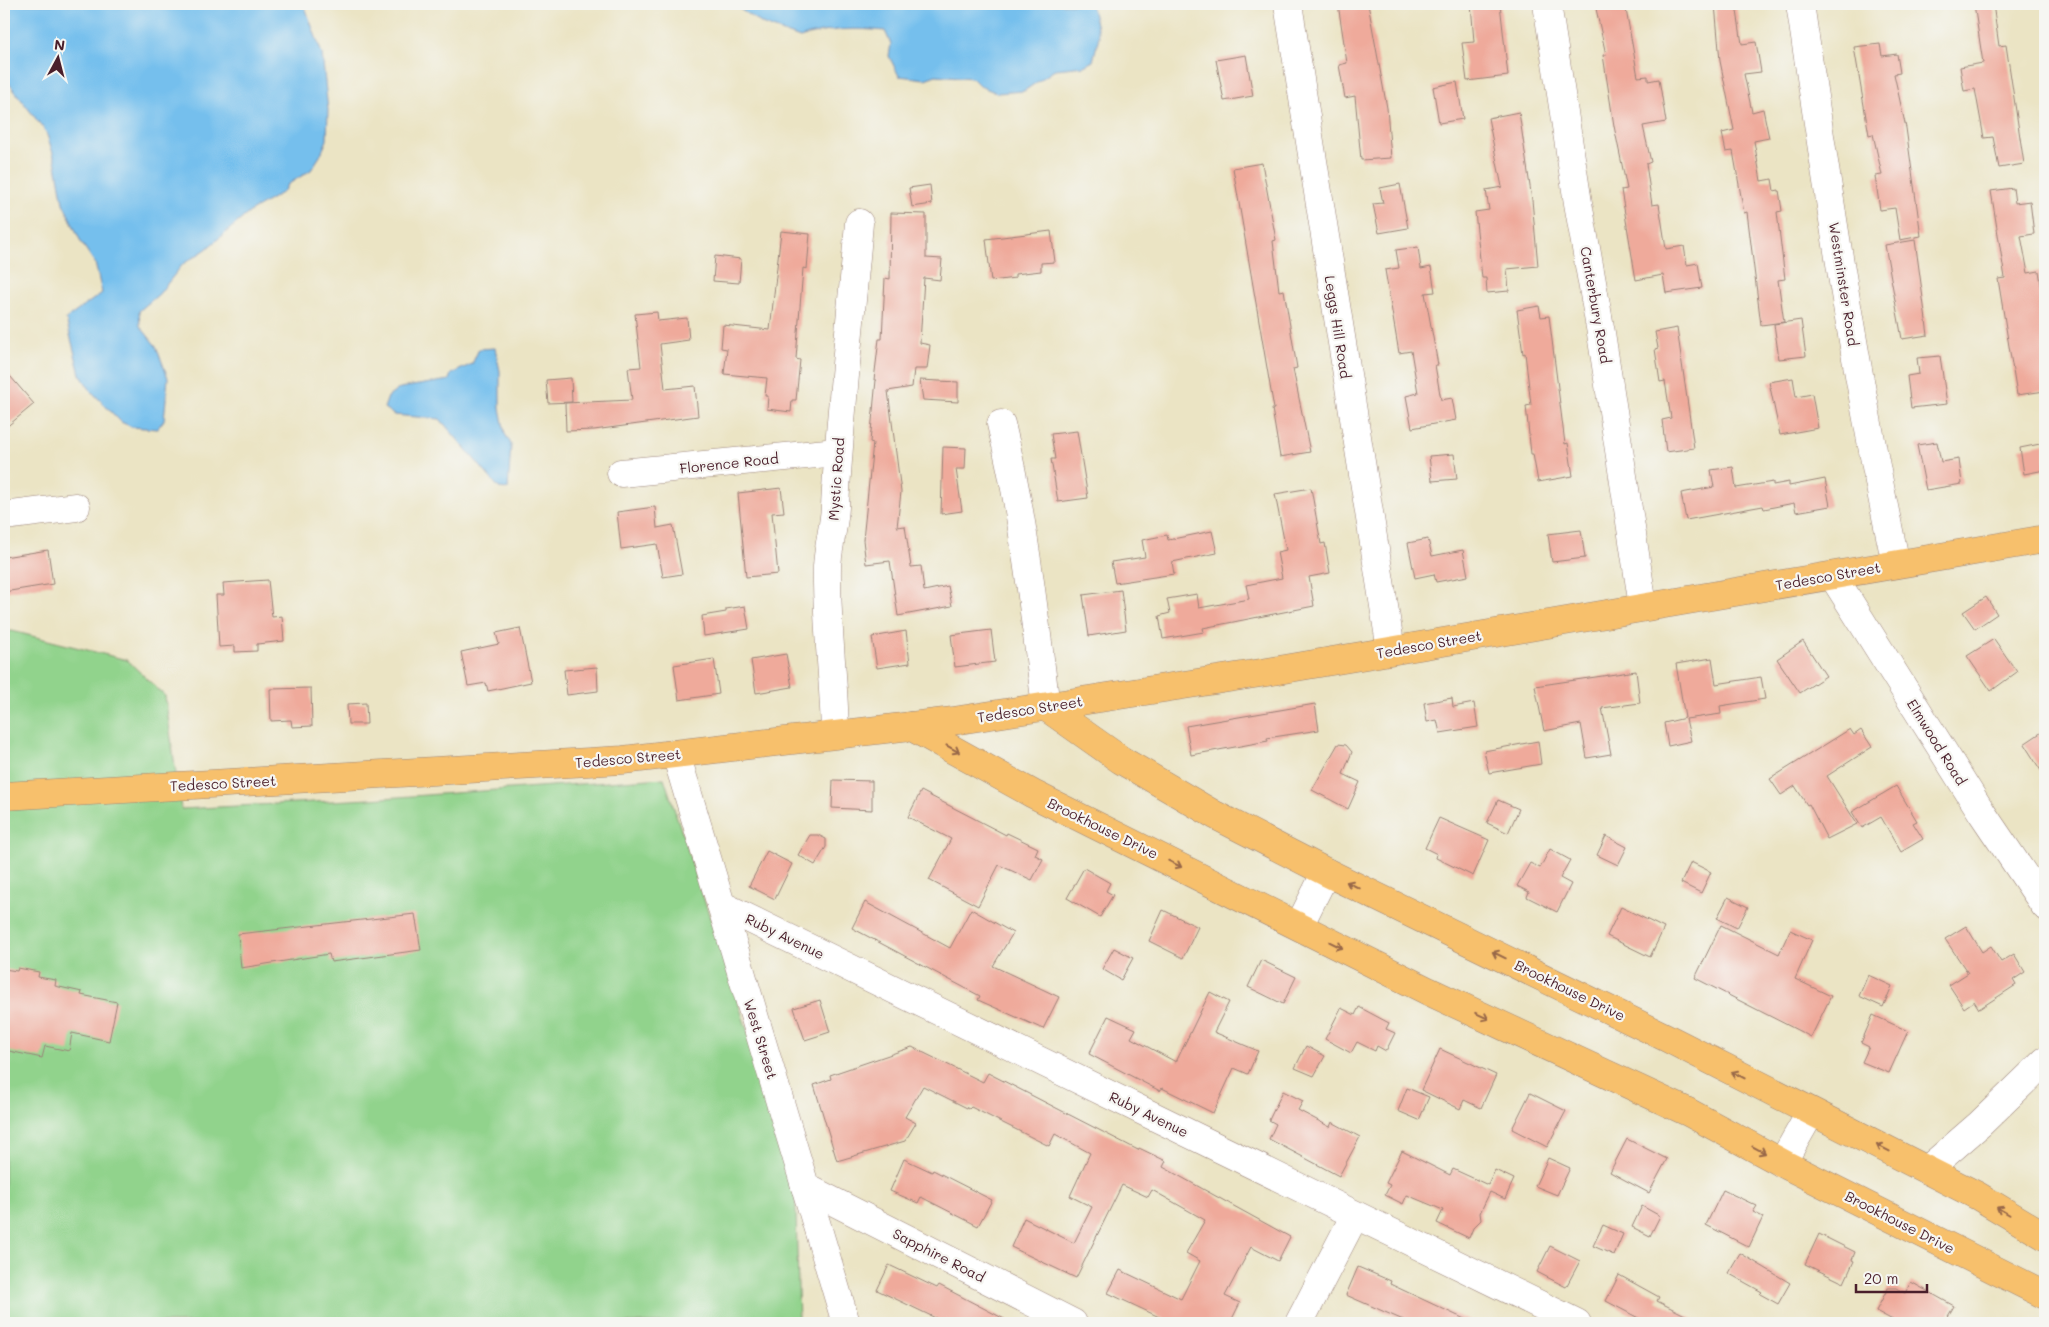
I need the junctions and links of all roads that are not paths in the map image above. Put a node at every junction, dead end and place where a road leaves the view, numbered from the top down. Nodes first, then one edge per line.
1 (1288, 4) edge
2 (1546, 4) edge
3 (1800, 4) edge
4 (859, 223) dead end
5 (1001, 424) dead end
6 (837, 452) junction
7 (621, 473) dead end
8 (76, 507) dead end
9 (5, 514) edge
10 (2045, 539) edge
11 (1896, 564) junction
12 (1833, 576) junction
13 (1643, 606) junction
14 (1391, 650) junction
15 (1046, 707) junction
16 (910, 726) junction
17 (834, 734) junction
18 (676, 754) junction
19 (4, 796) edge
20 (1326, 872) junction
21 (721, 904) junction
22 (2045, 906) edge
23 (1299, 926) junction
24 (2045, 1061) edge
25 (1810, 1112) junction
26 (1782, 1163) junction
27 (1927, 1170) junction
28 (805, 1187) junction
29 (1355, 1215) junction
30 (2045, 1236) edge
31 (2045, 1295) edge
32 (846, 1323) edge
33 (1073, 1323) edge
34 (1299, 1323) edge
35 (1577, 1323) edge

1 - 14 street, Leggs Hill Road
2 - 13 street, Canterbury Road
3 - 11 street, Westminster Road
4 - 6 street, Mystic Road
5 - 15 street
6 - 7 street, Florence Road
6 - 17 street, Mystic Road
8 - 9 street
10 - 11 main road, Tedesco Street
11 - 12 main road, Tedesco Street
12 - 13 main road, Tedesco Street
12 - 22 street, Elmwood Road
13 - 14 main road, Tedesco Street
14 - 15 main road, Tedesco Street
15 - 16 main road, Tedesco Street
15 - 20 main road, Brookhouse Drive
16 - 17 main road, Tedesco Street
16 -> 23 main road, Brookhouse Drive
17 - 18 main road, Tedesco Street
18 - 19 main road, Tedesco Street
18 - 21 street, West Street
20 - 23 street
25 -> 20 main road, Brookhouse Drive
21 - 28 street, West Street
21 - 29 street, Ruby Avenue
23 -> 26 main road, Brookhouse Drive
24 - 27 street
25 - 26 street
27 -> 25 main road, Brookhouse Drive
26 - 31 main road, Brookhouse Drive
30 -> 27 main road, Brookhouse Drive
28 - 32 street, West Street
28 - 33 street, Sapphire Road
29 - 34 street
29 - 35 street, Ruby Avenue

